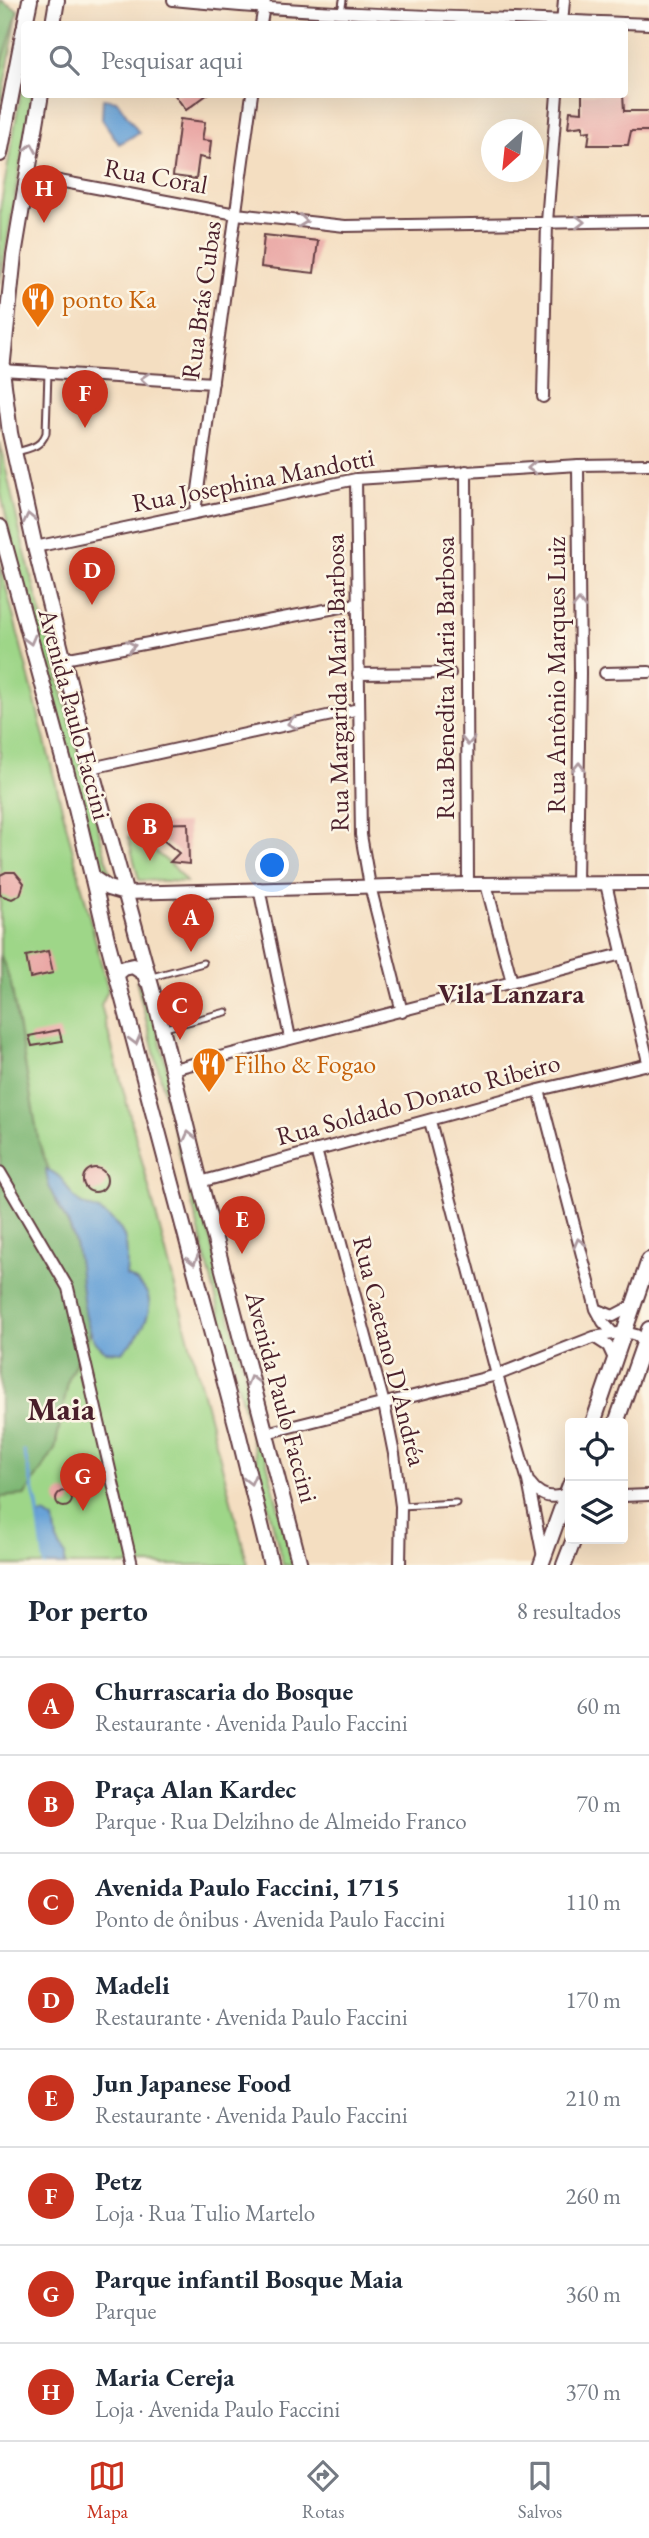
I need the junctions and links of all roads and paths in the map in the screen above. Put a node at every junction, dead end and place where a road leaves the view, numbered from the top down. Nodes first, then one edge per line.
1 (30, 0) edge
2 (57, 0) edge
3 (173, 0) edge
4 (344, 0) edge
5 (564, 0) edge
6 (264, 5) edge
7 (341, 13) junction
8 (26, 21) edge
9 (54, 21) edge
10 (537, 21) edge
11 (562, 21) edge
12 (628, 24) edge
13 (649, 24) edge
14 (21, 47) edge
15 (40, 98) edge
16 (251, 98) edge
17 (557, 98) edge
18 (0, 154) edge
19 (27, 175) junction
20 (236, 214) junction
21 (649, 221) edge
22 (547, 222) junction
23 (2, 370) edge
24 (48, 372) junction
25 (213, 383) junction
26 (543, 397) dead end
27 (14, 453) junction
28 (649, 464) edge
29 (578, 465) junction
30 (466, 471) junction
31 (356, 479) junction
32 (195, 512) junction
33 (0, 527) edge
34 (35, 547) junction
35 (357, 604) junction
36 (64, 659) junction
37 (649, 672) edge
38 (450, 673) dead end
39 (605, 673) dead end
40 (358, 674) junction
41 (359, 709) junction
42 (91, 768) junction
43 (93, 878) junction
44 (649, 883) edge
45 (468, 884) junction
46 (486, 884) junction
47 (577, 884) junction
48 (606, 884) junction
49 (370, 886) junction
50 (258, 888) junction
51 (125, 893) junction
52 (622, 954) junction
53 (203, 963) dead end
54 (117, 974) junction
55 (149, 978) junction
56 (512, 982) junction
57 (155, 1000) junction
58 (226, 1012) dead end
59 (402, 1012) junction
60 (162, 1029) junction
61 (290, 1038) junction
62 (649, 1065) edge
63 (173, 1069) junction
64 (539, 1090) junction
65 (429, 1121) junction
66 (316, 1150) junction
67 (0, 1172) edge
68 (200, 1182) junction
69 (649, 1260) edge
70 (647, 1277) edge
71 (636, 1302) junction
72 (596, 1309) junction
73 (619, 1333) junction
74 (647, 1335) edge
75 (594, 1337) junction
76 (615, 1361) junction
77 (497, 1375) junction
78 (384, 1404) junction
79 (595, 1418) edge
80 (619, 1418) edge
81 (266, 1433) junction
82 (528, 1481) junction
83 (565, 1491) edge
84 (649, 1495) edge
85 (628, 1496) edge
86 (565, 1500) edge
87 (456, 1503) dead end
88 (401, 1506) junction
89 (572, 1544) edge
90 (542, 1562) edge
91 (132, 1565) edge
92 (271, 1565) edge
93 (300, 1565) edge
94 (400, 1565) edge
95 (564, 1565) edge

1 - 8 main road
2 - 9 main road
3 - 6 street
4 - 7 lane
5 - 11 street
6 - 7 street
7 - 10 street
12 - 13 street
14 - 18 main road
19 -> 15 main road, Avenida Paulo Faccini
16 - 20 street, Rua Brás Cubas
17 - 22 street
19 - 20 street, Rua Coral
19 - 23 main road, Avenida Paulo Faccini
20 -> 22 street, Rua Coral
20 - 25 street, Rua Brás Cubas
22 -> 21 street, Rua Coral
22 - 26 street
23 - 24 street
23 - 27 main road, Avenida Paulo Faccini
25 -> 24 street
24 - 27 lane
25 - 32 street, Rua Brás Cubas
34 -> 27 main road, Avenida Paulo Faccini
28 - 29 street, Rua Josephina Mandotti
29 -> 30 street, Rua Josephina Mandotti
47 -> 29 street, Rua Antônio Marques Luiz
30 - 31 street, Rua Josephina Mandotti
30 -> 45 street, Rua Benedita Maria Barbosa
31 - 32 street, Rua Josephina Mandotti
31 - 35 street, Rua Margarida Maria Barbosa
32 - 34 street, Rua Josephina Mandotti
33 -> 43 main road, Avenida Paulo Faccini
34 - 36 main road, Avenida Paulo Faccini
36 -> 35 street
35 - 40 street, Rua Margarida Maria Barbosa
36 - 42 main road, Avenida Paulo Faccini
37 - 39 street
38 - 40 street
40 - 41 street, Rua Margarida Maria Barbosa
41 -> 42 street
41 - 49 street, Rua Margarida Maria Barbosa
42 - 51 main road, Avenida Paulo Faccini
43 - 51 main road
43 - 54 main road, Avenida Paulo Faccini
44 - 48 street
45 - 46 street
45 - 49 street
46 - 47 street
46 - 56 street
47 - 48 street
48 - 52 street
49 - 50 street
49 - 59 street, Rua Margarida Maria Barbosa
50 - 51 street
50 - 61 street
51 - 55 main road, Avenida Paulo Faccini
52 - 56 street
52 - 62 street
53 - 55 lane
54 - 57 main road
54 -> 92 main road, Avenida Paulo Faccini
55 - 57 main road, Avenida Paulo Faccini
56 - 59 street
57 - 60 main road, Avenida Paulo Faccini
58 - 60 lane
59 - 61 street
60 - 63 main road, Avenida Paulo Faccini
61 - 63 street
62 - 64 street, Rua Soldado Donato Ribeiro
68 -> 63 main road, Avenida Paulo Faccini
64 - 65 street, Rua Soldado Donato Ribeiro
72 -> 64 street
65 - 66 street, Rua Soldado Donato Ribeiro
65 - 77 street
66 - 68 street, Rua Soldado Donato Ribeiro
66 - 78 street, Rua Caetano D'Andréa
67 - 91 street
81 -> 68 main road, Avenida Paulo Faccini
69 - 70 main road
70 - 71 main road
71 - 72 street
71 - 73 main road
72 - 73 street
73 - 74 street
73 - 75 street
73 - 76 main road
74 - 80 main road
75 - 76 street
75 - 77 street
76 - 79 main road
77 - 78 street
77 - 82 street
78 - 81 street
78 - 88 street, Rua Caetano D'Andréa
81 - 93 main road, Avenida Paulo Faccini
82 - 83 street
82 - 90 street
84 - 85 street
86 - 90 main road
87 - 88 lane
88 - 94 street, Rua Caetano D'Andréa
89 - 95 main road

